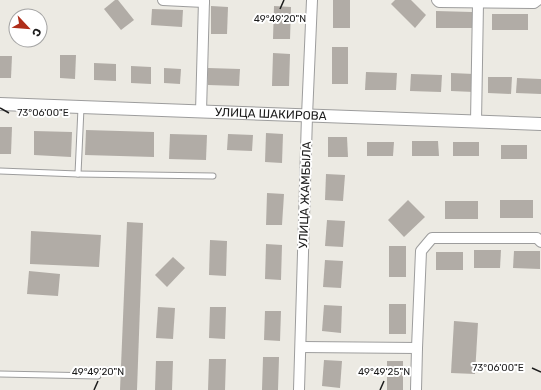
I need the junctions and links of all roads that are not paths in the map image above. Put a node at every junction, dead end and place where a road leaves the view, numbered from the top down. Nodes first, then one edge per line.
1 (163, 0) edge
2 (312, 0) edge
3 (437, 0) edge
4 (538, 0) edge
5 (204, 1) edge
6 (478, 3) junction
7 (0, 104) edge
8 (81, 108) junction
9 (201, 112) junction
10 (307, 116) junction
11 (476, 122) junction
12 (541, 124) edge
13 (0, 171) edge
14 (78, 174) junction
15 (213, 176) dead end
16 (541, 242) edge
17 (301, 347) junction
18 (417, 348) junction
19 (0, 374) edge
20 (98, 376) dead end
21 (299, 390) edge
22 (416, 390) edge

1 - 5 street
2 - 10 street, УЛИЦА ЖАМБЫЛА
3 - 6 street
4 - 6 street
5 - 9 street
6 - 11 street
7 - 8 street, УЛИЦА ШАКИРОВА
8 - 9 street, УЛИЦА ШАКИРОВА
8 - 14 lane
9 - 10 street, УЛИЦА ШАКИРОВА
10 - 11 street, УЛИЦА ШАКИРОВА
10 - 17 street, УЛИЦА ЖАМБЫЛА
11 - 12 street, УЛИЦА ШАКИРОВА
13 - 14 lane
14 - 15 lane
16 - 18 street
17 - 18 street
17 - 21 street, УЛИЦА ЖАМБЫЛА
18 - 22 street
19 - 20 lane

